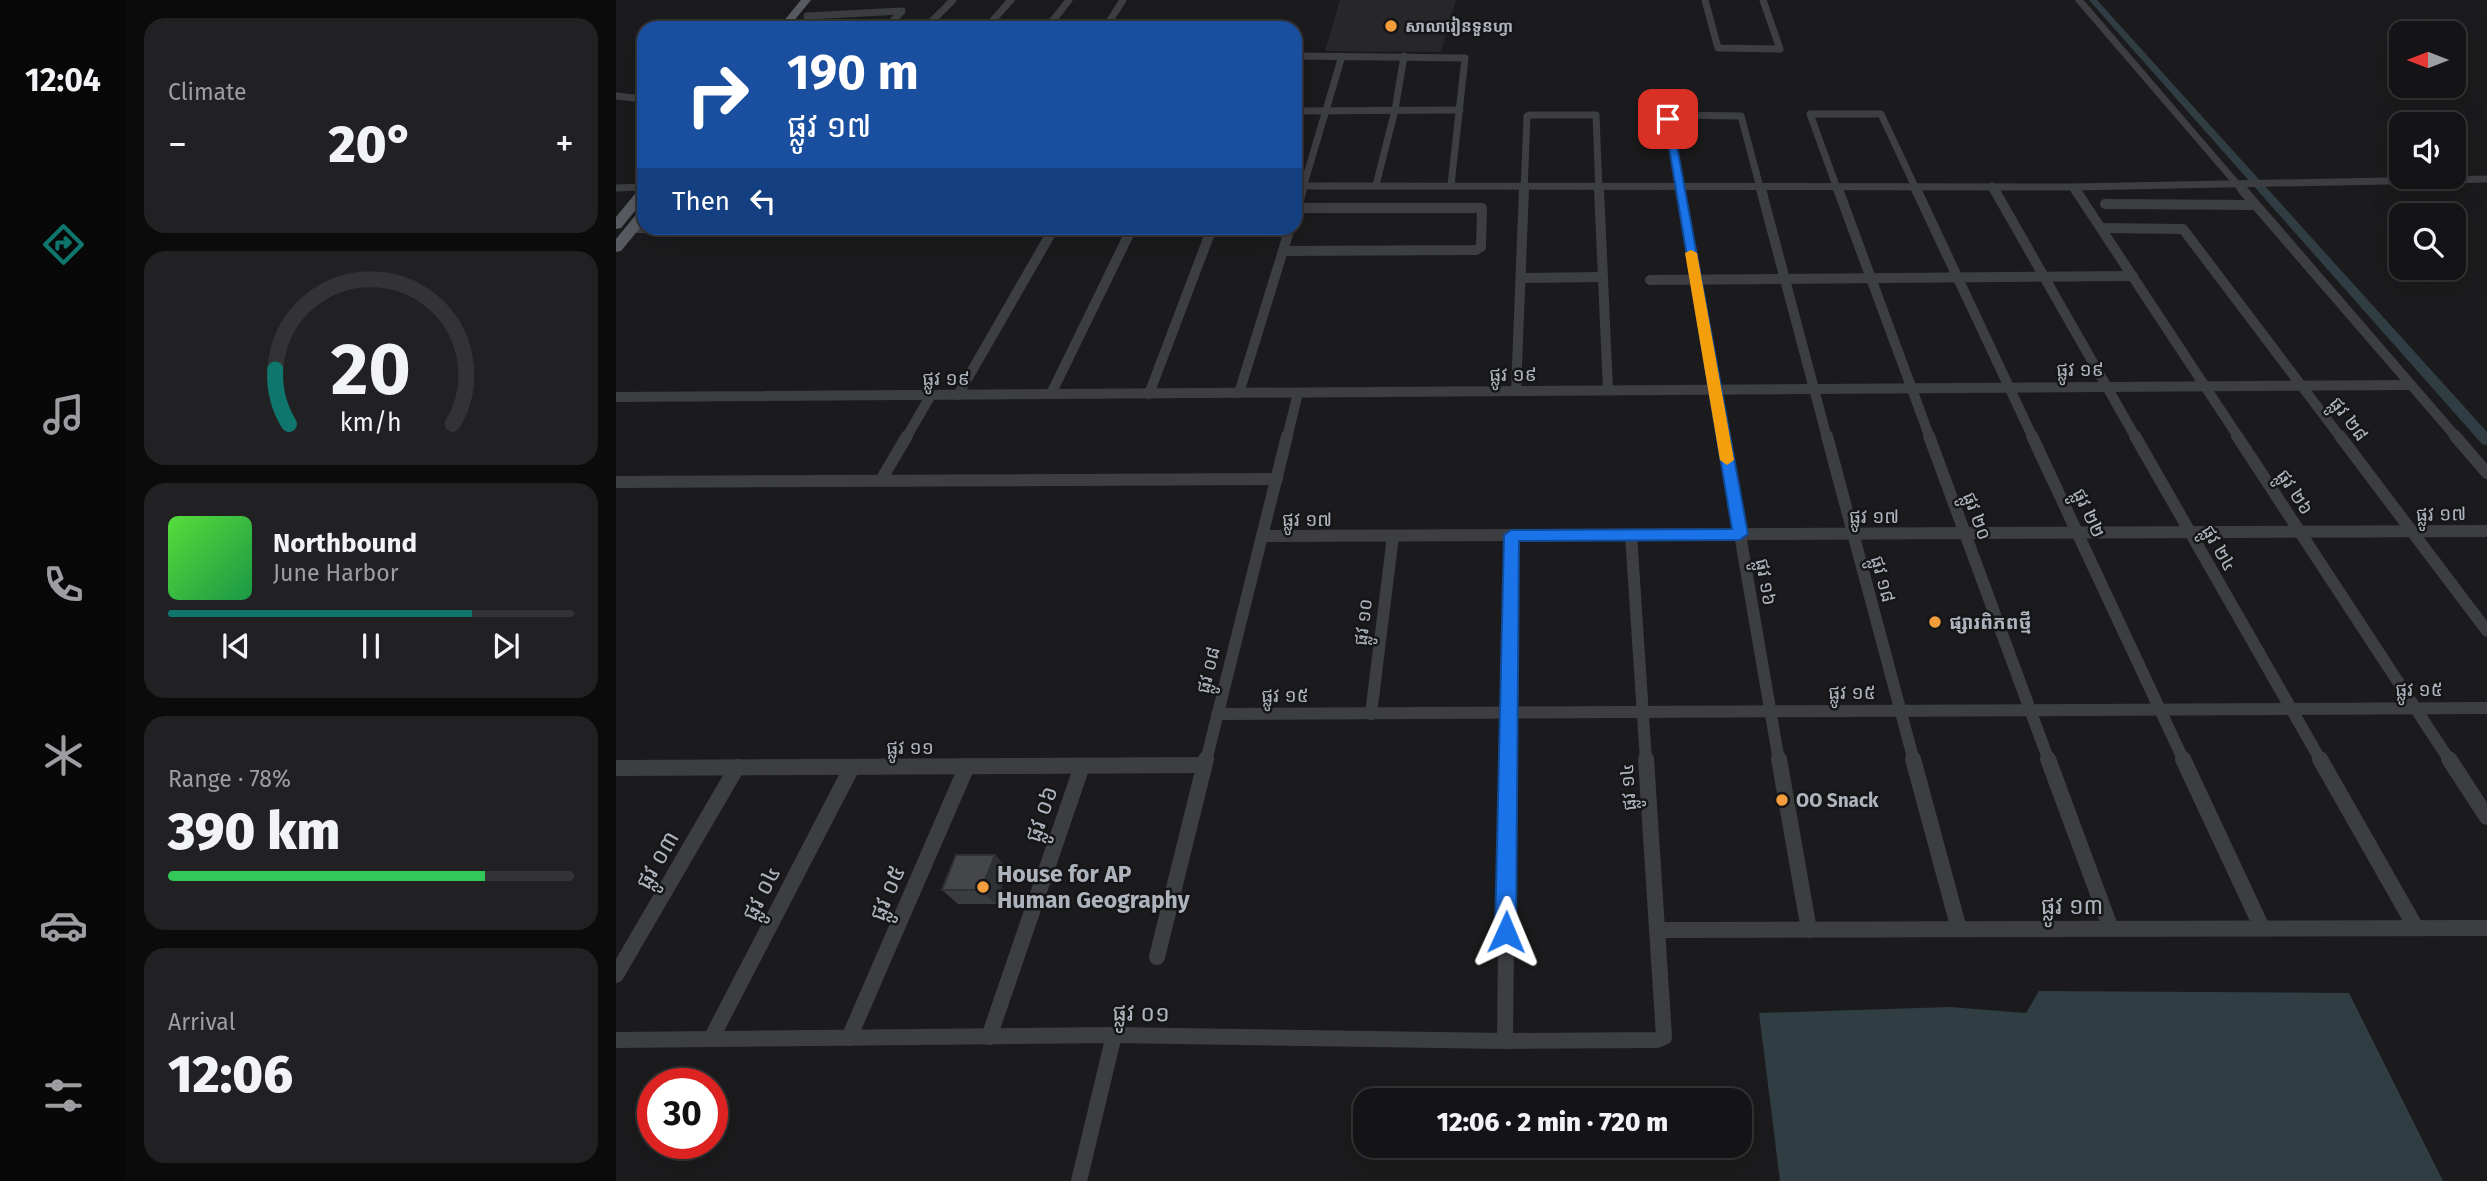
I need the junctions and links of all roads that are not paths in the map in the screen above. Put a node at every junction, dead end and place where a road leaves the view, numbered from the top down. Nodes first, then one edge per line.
1 (953, 0) edge
2 (1011, 0) edge
3 (1069, 0) edge
4 (1123, 0) edge
5 (1705, 0) edge
6 (1763, 0) edge
7 (2079, 0) edge
8 (811, 3) edge
9 (807, 16) junction
10 (791, 21) edge
11 (803, 21) edge
12 (893, 21) edge
13 (932, 21) edge
14 (992, 21) edge
15 (1052, 21) edge
16 (1110, 21) edge
17 (1302, 56) edge
18 (1342, 56) junction
19 (1404, 56) junction
20 (616, 96) edge
21 (632, 98) junction
22 (637, 98) edge
23 (616, 107) edge
24 (1326, 110) junction
25 (1395, 110) junction
26 (1460, 110) junction
27 (1302, 111) edge
28 (1811, 114) joint
29 (1741, 116) joint
30 (2487, 179) edge
31 (1302, 180) edge
32 (2261, 183) joint
33 (2239, 184) junction
34 (1376, 185) junction
35 (1451, 185) junction
36 (1599, 185) junction
37 (1302, 186) edge
38 (1526, 186) junction
39 (1679, 186) junction
40 (1837, 186) junction
41 (1914, 186) junction
42 (1992, 186) junction
43 (637, 187) edge
44 (1760, 187) junction
45 (2074, 187) junction
46 (616, 188) edge
47 (637, 199) edge
48 (2105, 204) dead end
49 (2255, 205) junction
50 (1302, 211) edge
51 (621, 214) edge
52 (637, 222) edge
53 (616, 225) edge
54 (632, 228) junction
55 (637, 228) edge
56 (2101, 228) junction
57 (1050, 235) edge
58 (1129, 235) edge
59 (1209, 235) edge
60 (1288, 235) edge
61 (616, 248) edge
62 (1283, 251) junction
63 (2133, 276) junction
64 (1603, 277) junction
65 (2044, 277) junction
66 (1521, 278) junction
67 (1871, 278) junction
68 (1957, 278) junction
69 (1696, 279) junction
70 (1785, 279) junction
71 (1650, 280) dead end
72 (2302, 385) junction
73 (2411, 385) junction
74 (2204, 386) junction
75 (2010, 387) junction
76 (2107, 387) junction
77 (1912, 388) junction
78 (1814, 389) junction
79 (1608, 390) junction
80 (1715, 390) junction
81 (1516, 391) junction
82 (1239, 393) junction
83 (1298, 393) junction
84 (1051, 394) junction
85 (1149, 394) junction
86 (931, 395) junction
87 (958, 395) junction
88 (616, 397) edge
89 (2487, 473) edge
90 (1277, 479) junction
91 (881, 480) junction
92 (616, 482) edge
93 (2487, 531) edge
94 (2300, 532) junction
95 (2412, 532) junction
96 (2079, 533) junction
97 (2190, 533) junction
98 (1740, 534) junction
99 (1853, 534) junction
100 (1965, 534) junction
101 (1511, 535) junction
102 (1631, 535) junction
103 (1262, 536) junction
104 (1393, 536) junction
105 (2487, 631) edge
106 (2487, 708) edge
107 (2291, 709) junction
108 (2416, 709) junction
109 (2030, 710) junction
110 (2161, 710) junction
111 (1900, 711) junction
112 (1643, 712) junction
113 (1771, 712) junction
114 (1508, 713) junction
115 (1217, 714) junction
116 (1371, 714) junction
117 (1204, 765) junction
118 (967, 766) junction
119 (1082, 766) junction
120 (737, 767) junction
121 (852, 767) junction
122 (616, 768) edge
123 (2487, 817) edge
124 (2262, 928) junction
125 (2416, 928) junction
126 (2487, 928) edge
127 (1959, 929) junction
128 (2111, 929) junction
129 (1657, 930) junction
130 (1809, 930) junction
131 (1157, 957) dead end
132 (616, 975) edge
133 (1114, 1035) junction
134 (989, 1037) junction
135 (1664, 1037) joint
136 (849, 1038) junction
137 (711, 1039) junction
138 (616, 1040) edge
139 (1505, 1041) junction
140 (1079, 1181) edge

1 - 13 street
2 - 14 street
3 - 15 street
4 - 16 street
5 - 6 street
7 - 33 street
8 - 9 main road
8 - 10 main road
9 - 11 main road
9 - 12 street
17 - 18 street
18 - 19 street
18 - 24 street
19 - 25 street
19 - 26 street
20 - 21 street
21 - 22 street
21 - 23 street
24 - 25 street
24 - 27 street
24 - 31 street
25 - 26 street
25 - 34 street
26 - 35 street
28 - 40 street, ផ្លូវ ២០
28 - 41 street, ផ្លូវ ២២
29 - 39 street, ផ្លូវ ១៦
29 - 44 street, ផ្លូវ ១៨
30 - 32 street
32 - 33 street
33 - 45 street
33 - 49 street
34 - 35 street
34 - 37 street
35 - 38 street
36 - 38 street
36 - 38 street
36 - 39 street
36 - 64 street
38 - 66 street
39 - 44 street
39 - 69 street, ផ្លូវ ១៦
40 - 41 street
40 - 44 street
40 - 67 street, ផ្លូវ ២០
41 - 42 street
41 - 68 street, ផ្លូវ ២២
42 - 45 street
42 - 65 street, ផ្លូវ ២៤
43 - 46 street
44 - 70 street, ផ្លូវ ១៨
45 - 56 street, ផ្លូវ ២៦
47 - 51 main road
48 - 49 street
49 - 73 street
50 - 62 street
51 - 53 main road
52 - 54 main road
54 - 55 street
54 - 61 main road
56 - 63 street, ផ្លូវ ២៦
56 - 72 street, ផ្លូវ ២៨
57 - 87 street
58 - 84 street
59 - 85 street
60 - 62 street
62 - 82 street
63 - 65 street
63 - 74 street, ផ្លូវ ២៦
64 - 66 street
64 - 79 street
65 - 68 street
65 - 76 street, ផ្លូវ ២៤
66 - 81 street
67 - 68 street
67 - 70 street
67 - 77 street, ផ្លូវ ២០
68 - 75 street, ផ្លូវ ២២
69 - 70 street
69 - 71 street
69 - 80 street, ផ្លូវ ១៦
70 - 78 street, ផ្លូវ ១៨
72 - 73 street, ផ្លូវ ១៩
72 - 74 street, ផ្លូវ ១៩
72 - 95 street, ផ្លូវ ២៨
73 - 89 street
74 - 76 street, ផ្លូវ ១៩
74 - 94 street, ផ្លូវ ២៦
75 - 76 street, ផ្លូវ ១៩
75 - 77 street, ផ្លូវ ១៩
75 - 96 street, ផ្លូវ ២២
76 - 97 street, ផ្លូវ ២៤
77 - 78 street, ផ្លូវ ១៩
77 - 100 street, ផ្លូវ ២០
78 - 80 street, ផ្លូវ ១៩
78 - 99 street, ផ្លូវ ១៨
79 - 80 street, ផ្លូវ ១៩
79 - 81 street, ផ្លូវ ១៩
80 - 98 street, ផ្លូវ ១៦
81 - 83 street, ផ្លូវ ១៩
82 - 83 street, ផ្លូវ ១៩
82 - 85 street, ផ្លូវ ១៩
83 - 90 street, ផ្លូវ ០៨
84 - 85 street, ផ្លូវ ១៩
84 - 87 street, ផ្លូវ ១៩
86 - 87 street, ផ្លូវ ១៩
86 - 88 street, ផ្លូវ ១៩
86 - 91 street
90 - 91 street
90 - 103 street, ផ្លូវ ០៨
91 - 92 street
93 - 95 street, ផ្លូវ ១៧
94 - 95 street, ផ្លូវ ១៧
94 - 97 street, ផ្លូវ ១៧
94 - 108 street, ផ្លូវ ២៦
95 - 105 street, ផ្លូវ ២៨
96 - 97 street, ផ្លូវ ១៧
96 - 100 street, ផ្លូវ ១៧
96 - 110 street, ផ្លូវ ២២
97 - 107 street, ផ្លូវ ២៤
98 - 99 street, ផ្លូវ ១៧
98 - 102 street, ផ្លូវ ១៧
98 - 113 street, ផ្លូវ ១៦
99 - 100 street, ផ្លូវ ១៧
99 - 111 street, ផ្លូវ ១៨
100 - 109 street, ផ្លូវ ២០
101 - 102 street, ផ្លូវ ១៧
101 - 104 street, ផ្លូវ ១៧
101 - 114 street
102 - 112 street, ផ្លូវ ១៤
103 - 104 street, ផ្លូវ ១៧
103 - 115 street, ផ្លូវ ០៨
104 - 116 street, ផ្លូវ ១០
106 - 108 street, ផ្លូវ ១៥
107 - 108 street, ផ្លូវ ១៥
107 - 110 street, ផ្លូវ ១៥
107 - 125 street, ផ្លូវ ២៤
108 - 123 street, ផ្លូវ ២៦
109 - 110 street, ផ្លូវ ១៥
109 - 111 street, ផ្លូវ ១៥
109 - 128 street, ផ្លូវ ២០
110 - 124 street, ផ្លូវ ២២
111 - 113 street, ផ្លូវ ១៥
111 - 127 street, ផ្លូវ ១៨
112 - 113 street, ផ្លូវ ១៥
112 - 114 street, ផ្លូវ ១៥
112 - 129 street, ផ្លូវ ១៤
113 - 130 street, ផ្លូវ ១៦
114 - 116 street, ផ្លូវ ១៥
114 - 139 street
115 - 116 street, ផ្លូវ ១៥
115 - 117 street, ផ្លូវ ០៨
117 - 119 street, ផ្លូវ ១១
117 - 131 street, ផ្លូវ ០៨
118 - 119 street, ផ្លូវ ១១
118 - 121 street, ផ្លូវ ១១
118 - 136 street, ផ្លូវ ០៥
119 - 134 street, ផ្លូវ ០៦
120 - 121 street, ផ្លូវ ១១
120 - 122 street, ផ្លូវ ១១
120 - 132 street, ផ្លូវ ០៣
121 - 137 street, ផ្លូវ ០៤
124 - 125 street, ផ្លូវ ១៣
124 - 128 street, ផ្លូវ ១៣
125 - 126 street, ផ្លូវ ១៣
127 - 128 street, ផ្លូវ ១៣
127 - 130 street, ផ្លូវ ១៣
129 - 130 street, ផ្លូវ ១៣
129 - 135 street, ផ្លូវ ១៤
133 - 134 street, ផ្លូវ ០១
133 - 139 street, ផ្លូវ ០១
133 - 140 street
134 - 136 street, ផ្លូវ ០១
135 - 139 street, ផ្លូវ ០១
136 - 137 street, ផ្លូវ ០១
137 - 138 street, ផ្លូវ ០១

